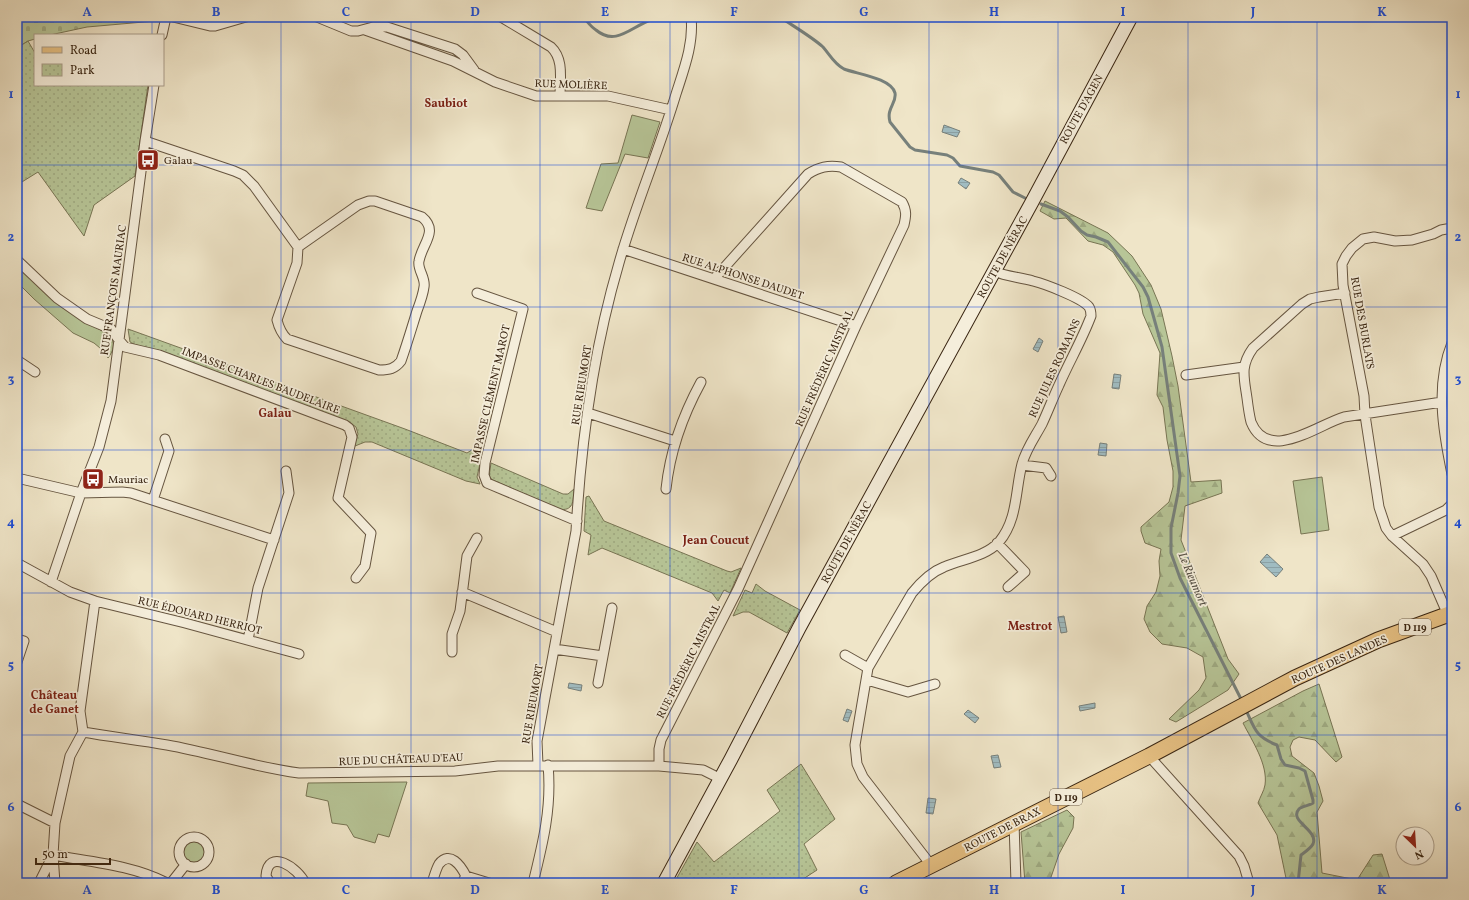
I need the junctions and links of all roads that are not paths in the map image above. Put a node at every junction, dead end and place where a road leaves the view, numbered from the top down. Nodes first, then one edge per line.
1 (166, 17) edge
2 (173, 17) edge
3 (246, 17) edge
4 (318, 17) edge
5 (501, 17) edge
6 (691, 17) edge
7 (1131, 17) edge
8 (162, 34) edge
9 (154, 86) edge
10 (560, 96) junction
11 (671, 110) junction
12 (145, 141) junction
13 (1032, 202) joint
14 (1452, 228) edge
15 (298, 247) junction
16 (623, 249) junction
17 (17, 260) edge
18 (994, 271) junction
19 (714, 279) junction
20 (1345, 292) junction
21 (477, 293) dead end
22 (856, 326) junction
23 (119, 340) junction
24 (1452, 343) edge
25 (17, 360) edge
26 (1244, 367) junction
27 (35, 372) dead end
28 (1186, 375) dead end
29 (701, 382) dead end
30 (1442, 402) junction
31 (588, 413) junction
32 (1365, 415) junction
33 (165, 439) dead end
34 (675, 442) junction
35 (1022, 465) junction
36 (286, 471) dead end
37 (1452, 474) edge
38 (1051, 476) dead end
39 (17, 478) edge
40 (666, 490) dead end
41 (81, 493) junction
42 (153, 500) junction
43 (1452, 504) edge
44 (577, 521) junction
45 (1392, 536) junction
46 (477, 538) dead end
47 (274, 540) junction
48 (997, 543) junction
49 (17, 563) edge
50 (356, 578) dead end
51 (51, 582) junction
52 (1008, 587) dead end
53 (462, 592) junction
54 (95, 601) junction
55 (612, 608) dead end
56 (1450, 614) edge
57 (557, 632) junction
58 (17, 639) edge
59 (248, 640) junction
60 (554, 649) junction
61 (452, 652) dead end
62 (300, 654) dead end
63 (845, 655) dead end
64 (603, 656) junction
65 (17, 662) edge
66 (868, 668) junction
67 (867, 680) junction
68 (598, 683) dead end
69 (936, 684) dead end
70 (1236, 710) joint
71 (83, 732) junction
72 (1149, 756) junction
73 (543, 765) junction
74 (659, 766) junction
75 (721, 779) junction
76 (17, 804) edge
77 (55, 823) junction
78 (1014, 823) junction
79 (53, 855) junction
80 (186, 864) dead end
81 (931, 865) junction
82 (464, 880) edge
83 (39, 883) edge
84 (55, 883) edge
85 (167, 883) edge
86 (171, 883) edge
87 (270, 883) edge
88 (305, 883) edge
89 (432, 883) edge
90 (488, 883) edge
91 (533, 883) edge
92 (664, 883) edge
93 (896, 883) edge
94 (1016, 883) edge
95 (1249, 883) edge

1 - 8 street
2 - 3 street
4 - 10 street, RUE MOLIÈRE
5 - 10 street
6 - 11 street, RUE RIEUMORT
7 - 13 main road, ROUTE D'AGEN
9 - 12 street, RUE FRANÇOIS MAURIAC
10 - 11 street, RUE MOLIÈRE
11 - 16 street, RUE RIEUMORT
12 - 15 street
12 - 23 street, RUE FRANÇOIS MAURIAC
13 - 18 main road, ROUTE DE NÉRAC
14 - 20 street, RUE DES BURLATS
15 - 15 street
16 - 19 street, RUE ALPHONSE DAUDET
16 - 31 street, RUE RIEUMORT
17 - 23 street
18 - 35 street, RUE JULES ROMAINS
18 - 75 main road, ROUTE DE NÉRAC
19 - 22 street, RUE ALPHONSE DAUDET
19 - 22 street, RUE FRÉDÉRIC MISTRAL
20 - 26 street
20 - 32 street, RUE DES BURLATS
21 - 44 street, IMPASSE CLÉMENT MAROT
22 - 74 street, RUE FRÉDÉRIC MISTRAL
23 - 41 street, RUE FRANÇOIS MAURIAC
23 - 50 street, IMPASSE CHARLES BAUDELAIRE
24 - 30 street
25 - 27 street
26 - 28 street
26 - 32 street
29 - 34 street
30 - 32 street
30 - 37 street
31 - 34 street
31 - 44 street, RUE RIEUMORT
32 - 45 street, RUE DES BURLATS
33 - 42 street
34 - 40 street
35 - 38 street
35 - 48 street, RUE JULES ROMAINS
36 - 47 street
39 - 41 street
41 - 42 street
41 - 51 street, RUE FRANÇOIS MAURIAC
42 - 47 street
43 - 45 street
44 - 57 street, RUE RIEUMORT
45 - 56 street, RUE DES BURLATS
46 - 53 street
47 - 59 street
48 - 52 street
48 - 66 street, RUE JULES ROMAINS
49 - 51 street, RUE ÉDOUARD HERRIOT
51 - 54 street, RUE ÉDOUARD HERRIOT
53 - 57 street
53 - 61 street
54 - 59 street, RUE ÉDOUARD HERRIOT
54 - 71 street
55 - 64 street
56 - 70 main road, ROUTE DES LANDES / D 119
57 - 60 street, RUE RIEUMORT
58 - 65 street
59 - 62 street, RUE ÉDOUARD HERRIOT
60 - 64 street
60 - 73 street, RUE RIEUMORT
63 - 66 street
64 - 68 street
66 - 67 street, RUE JULES ROMAINS
67 - 69 street
67 - 81 street, RUE JULES ROMAINS
70 - 72 main road, ROUTE DE BRAX / D 119
71 - 73 street, RUE DU CHÂTEAU D'EAU
71 - 77 street
72 - 78 main road, ROUTE DE BRAX / D 119
72 - 95 street
73 - 74 street, RUE DU CHÂTEAU D'EAU
73 - 91 street, RUE RIEUMORT
74 - 75 street, RUE DU CHÂTEAU D'EAU
75 - 92 main road, ROUTE DE NÉRAC
76 - 77 street
77 - 79 street
78 - 81 main road, ROUTE DE BRAX / D 119
78 - 94 street
79 - 83 street
79 - 84 street
79 - 85 street
80 - 86 street
81 - 93 main road, ROUTE DE BRAX / D 119
82 - 89 street
82 - 90 street
87 - 88 street

